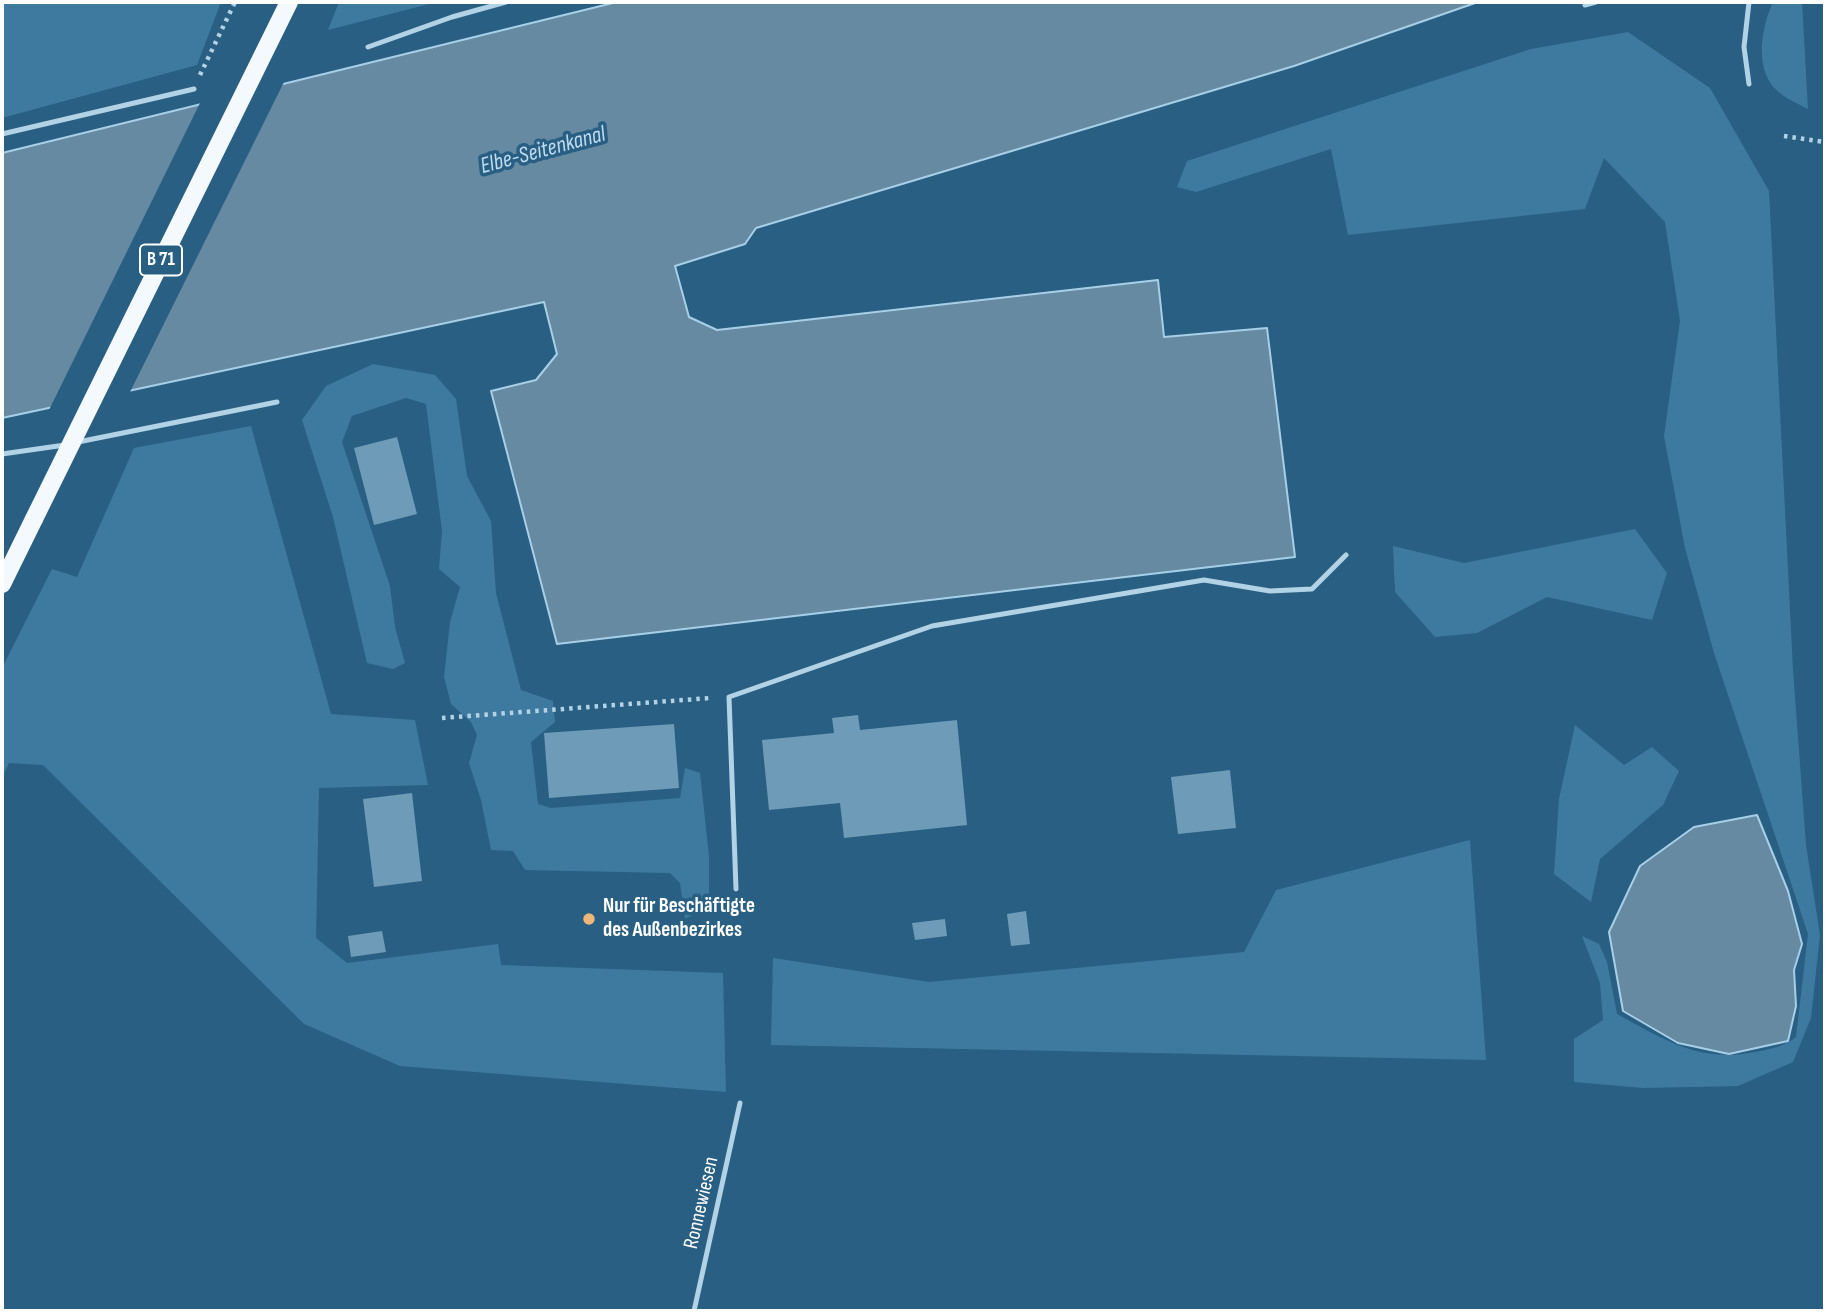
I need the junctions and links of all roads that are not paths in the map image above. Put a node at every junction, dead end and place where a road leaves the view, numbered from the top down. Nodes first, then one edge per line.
1 (289, 2) edge
2 (506, 2) edge
3 (1596, 2) edge
4 (1749, 2) edge
5 (1586, 5) dead end
6 (368, 47) dead end
7 (1749, 85) dead end
8 (194, 89) road end
9 (2, 134) edge
10 (277, 402) dead end
11 (2, 454) edge
12 (1346, 555) dead end
13 (2, 584) edge
14 (736, 889) dead end
15 (740, 1102) dead end
16 (694, 1311) edge

1 - 13 main road, B 71, bridge
2 - 6 lane
3 - 5 lane
4 - 7 lane
8 - 9 lane
10 - 11 lane
12 - 14 lane
15 - 16 lane, Ronnewiesen

